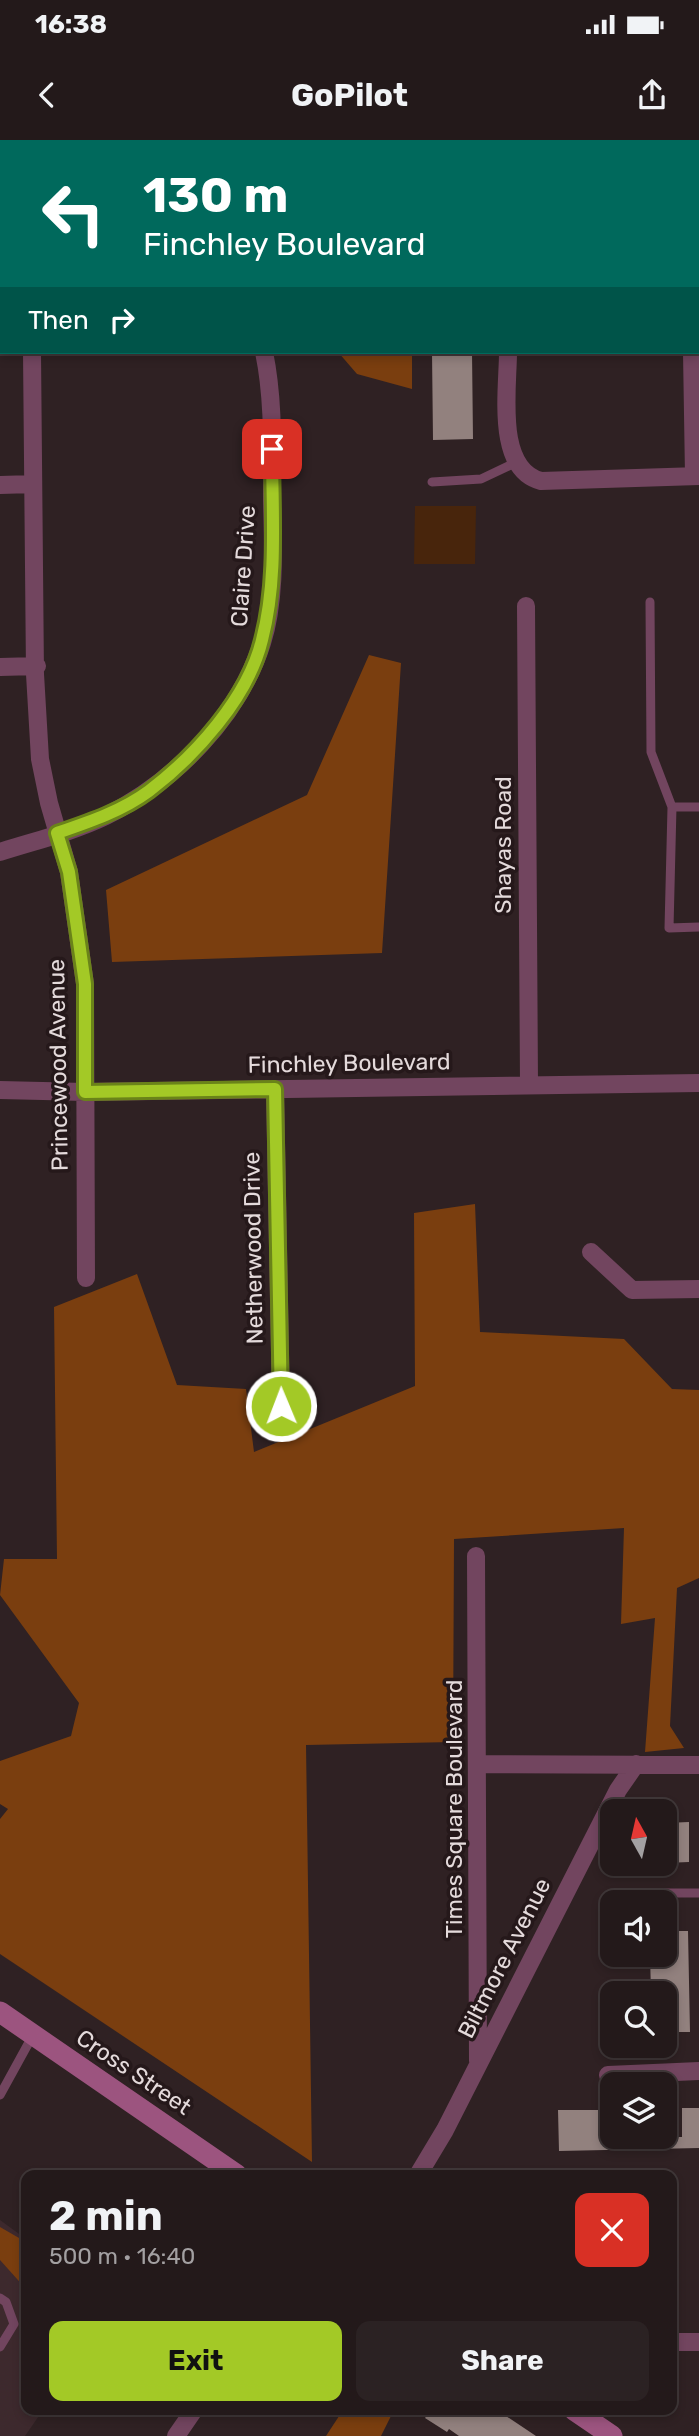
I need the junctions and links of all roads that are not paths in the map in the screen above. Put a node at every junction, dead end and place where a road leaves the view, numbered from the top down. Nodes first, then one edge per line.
1 (32, 354) edge
2 (264, 354) edge
3 (509, 354) edge
4 (692, 354) edge
5 (517, 462) junction
6 (696, 476) edge
7 (432, 482) dead end
8 (33, 484) junction
9 (0, 485) edge
10 (650, 602) dead end
11 (526, 606) dead end
12 (37, 666) junction
13 (0, 667) edge
14 (672, 807) junction
15 (699, 807) edge
16 (57, 833) junction
17 (0, 852) edge
18 (699, 927) edge
19 (699, 1083) edge
20 (529, 1084) junction
21 (275, 1089) junction
22 (0, 1090) edge
23 (85, 1092) junction
24 (591, 1252) dead end
25 (86, 1278) dead end
26 (699, 1289) edge
27 (281, 1406) dead end
28 (476, 1556) dead end
29 (636, 1764) junction
30 (479, 1765) junction
31 (699, 1765) edge
32 (677, 1893) edge
33 (699, 1893) edge
34 (0, 2012) edge
35 (33, 2035) junction
36 (478, 2061) junction
37 (699, 2071) edge
38 (676, 2072) edge
39 (0, 2095) edge
40 (230, 2170) edge
41 (421, 2170) edge
42 (0, 2298) edge
43 (699, 2342) edge
44 (677, 2343) edge
45 (0, 2347) edge
46 (191, 2415) edge
47 (581, 2415) edge
48 (176, 2436) edge
49 (612, 2436) edge

1 - 8 street, Princewood Avenue
2 - 16 street, Claire Drive
3 - 5 street
4 - 6 street
5 - 6 street
5 - 7 lane
8 - 9 street
8 - 12 street, Princewood Avenue
10 - 14 lane
11 - 20 street, Shayas Road
12 - 13 street
12 - 16 street, Princewood Avenue
14 - 15 lane
14 - 18 lane
16 - 17 street, Claire Drive
16 - 23 street, Princewood Avenue
19 - 20 street, Finchley Boulevard
20 - 21 street, Finchley Boulevard
21 - 23 street, Finchley Boulevard
21 - 27 street, Netherwood Drive
22 - 23 street, Finchley Boulevard
23 - 25 street, Princewood Avenue
24 - 26 street
28 - 30 street, Times Square Boulevard
29 - 30 street
29 - 31 street
29 - 36 street, Biltmore Avenue
30 - 36 street, Times Square Boulevard
32 - 33 lane
34 - 35 main road, Cross Street
35 - 39 lane
35 - 40 main road, Cross Street
36 - 41 street, Biltmore Avenue
37 - 38 street
42 - 45 lane
43 - 44 street
46 - 48 street
47 - 49 main road

